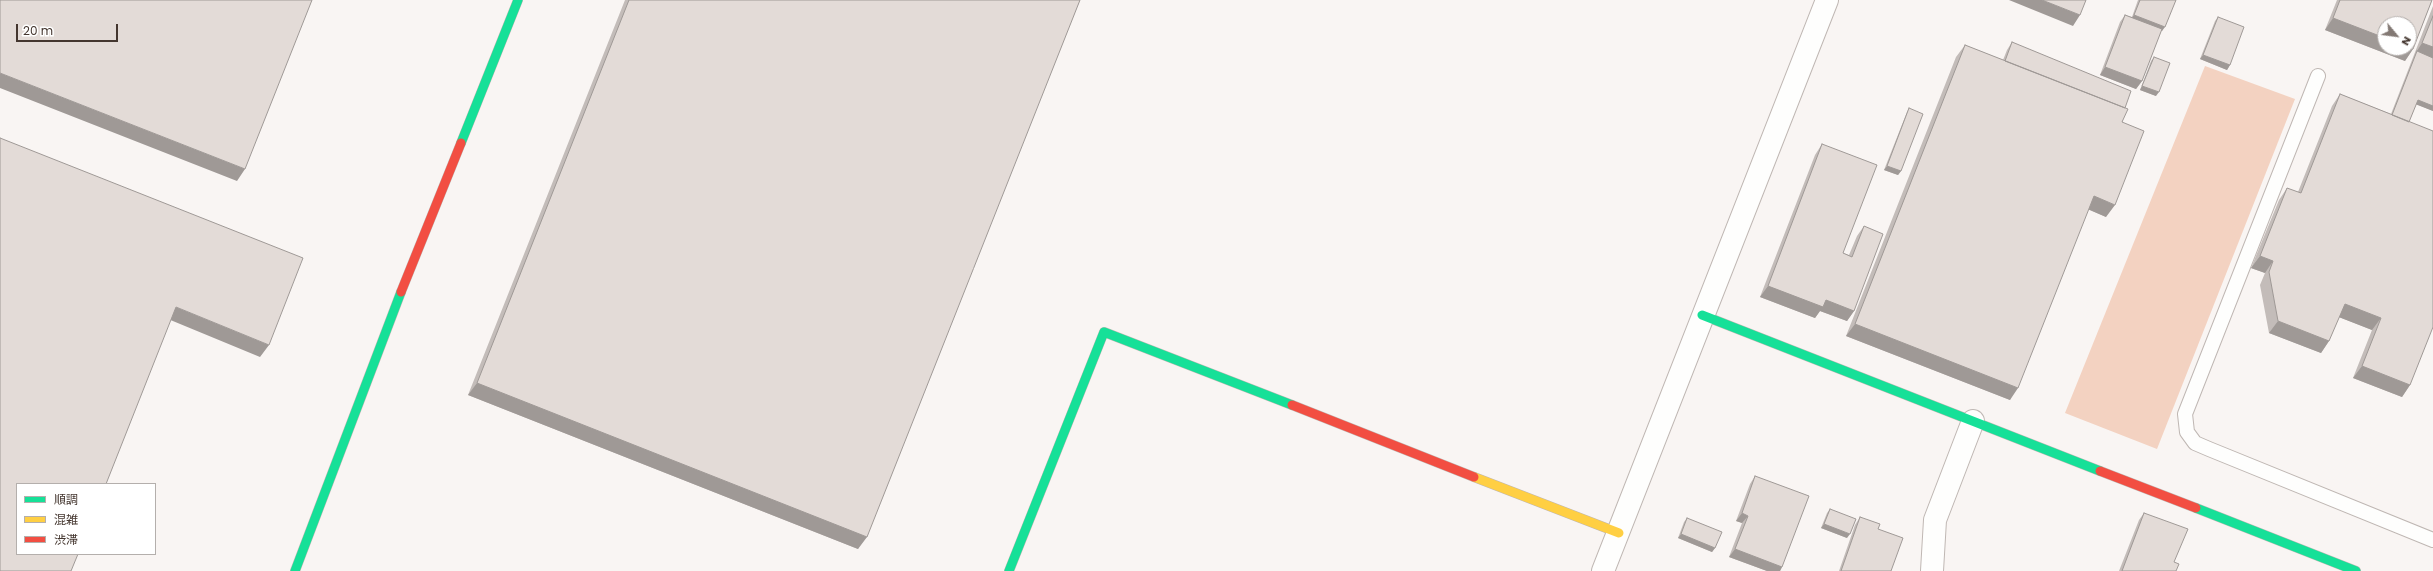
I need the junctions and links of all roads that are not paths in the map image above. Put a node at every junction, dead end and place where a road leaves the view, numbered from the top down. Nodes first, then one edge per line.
1 (518, 0) edge
2 (1827, 0) edge
3 (2318, 76) dead end
4 (1702, 315) junction
5 (1973, 421) junction
6 (1619, 533) junction
7 (2433, 540) edge
8 (295, 571) edge
9 (1009, 571) edge
10 (1603, 571) edge
11 (1932, 571) edge
12 (2356, 571) edge

1 - 8 street
2 - 4 street
3 - 7 lane
4 - 5 street
4 - 6 street
5 - 11 street
5 - 12 street
6 - 9 street
6 - 10 street

